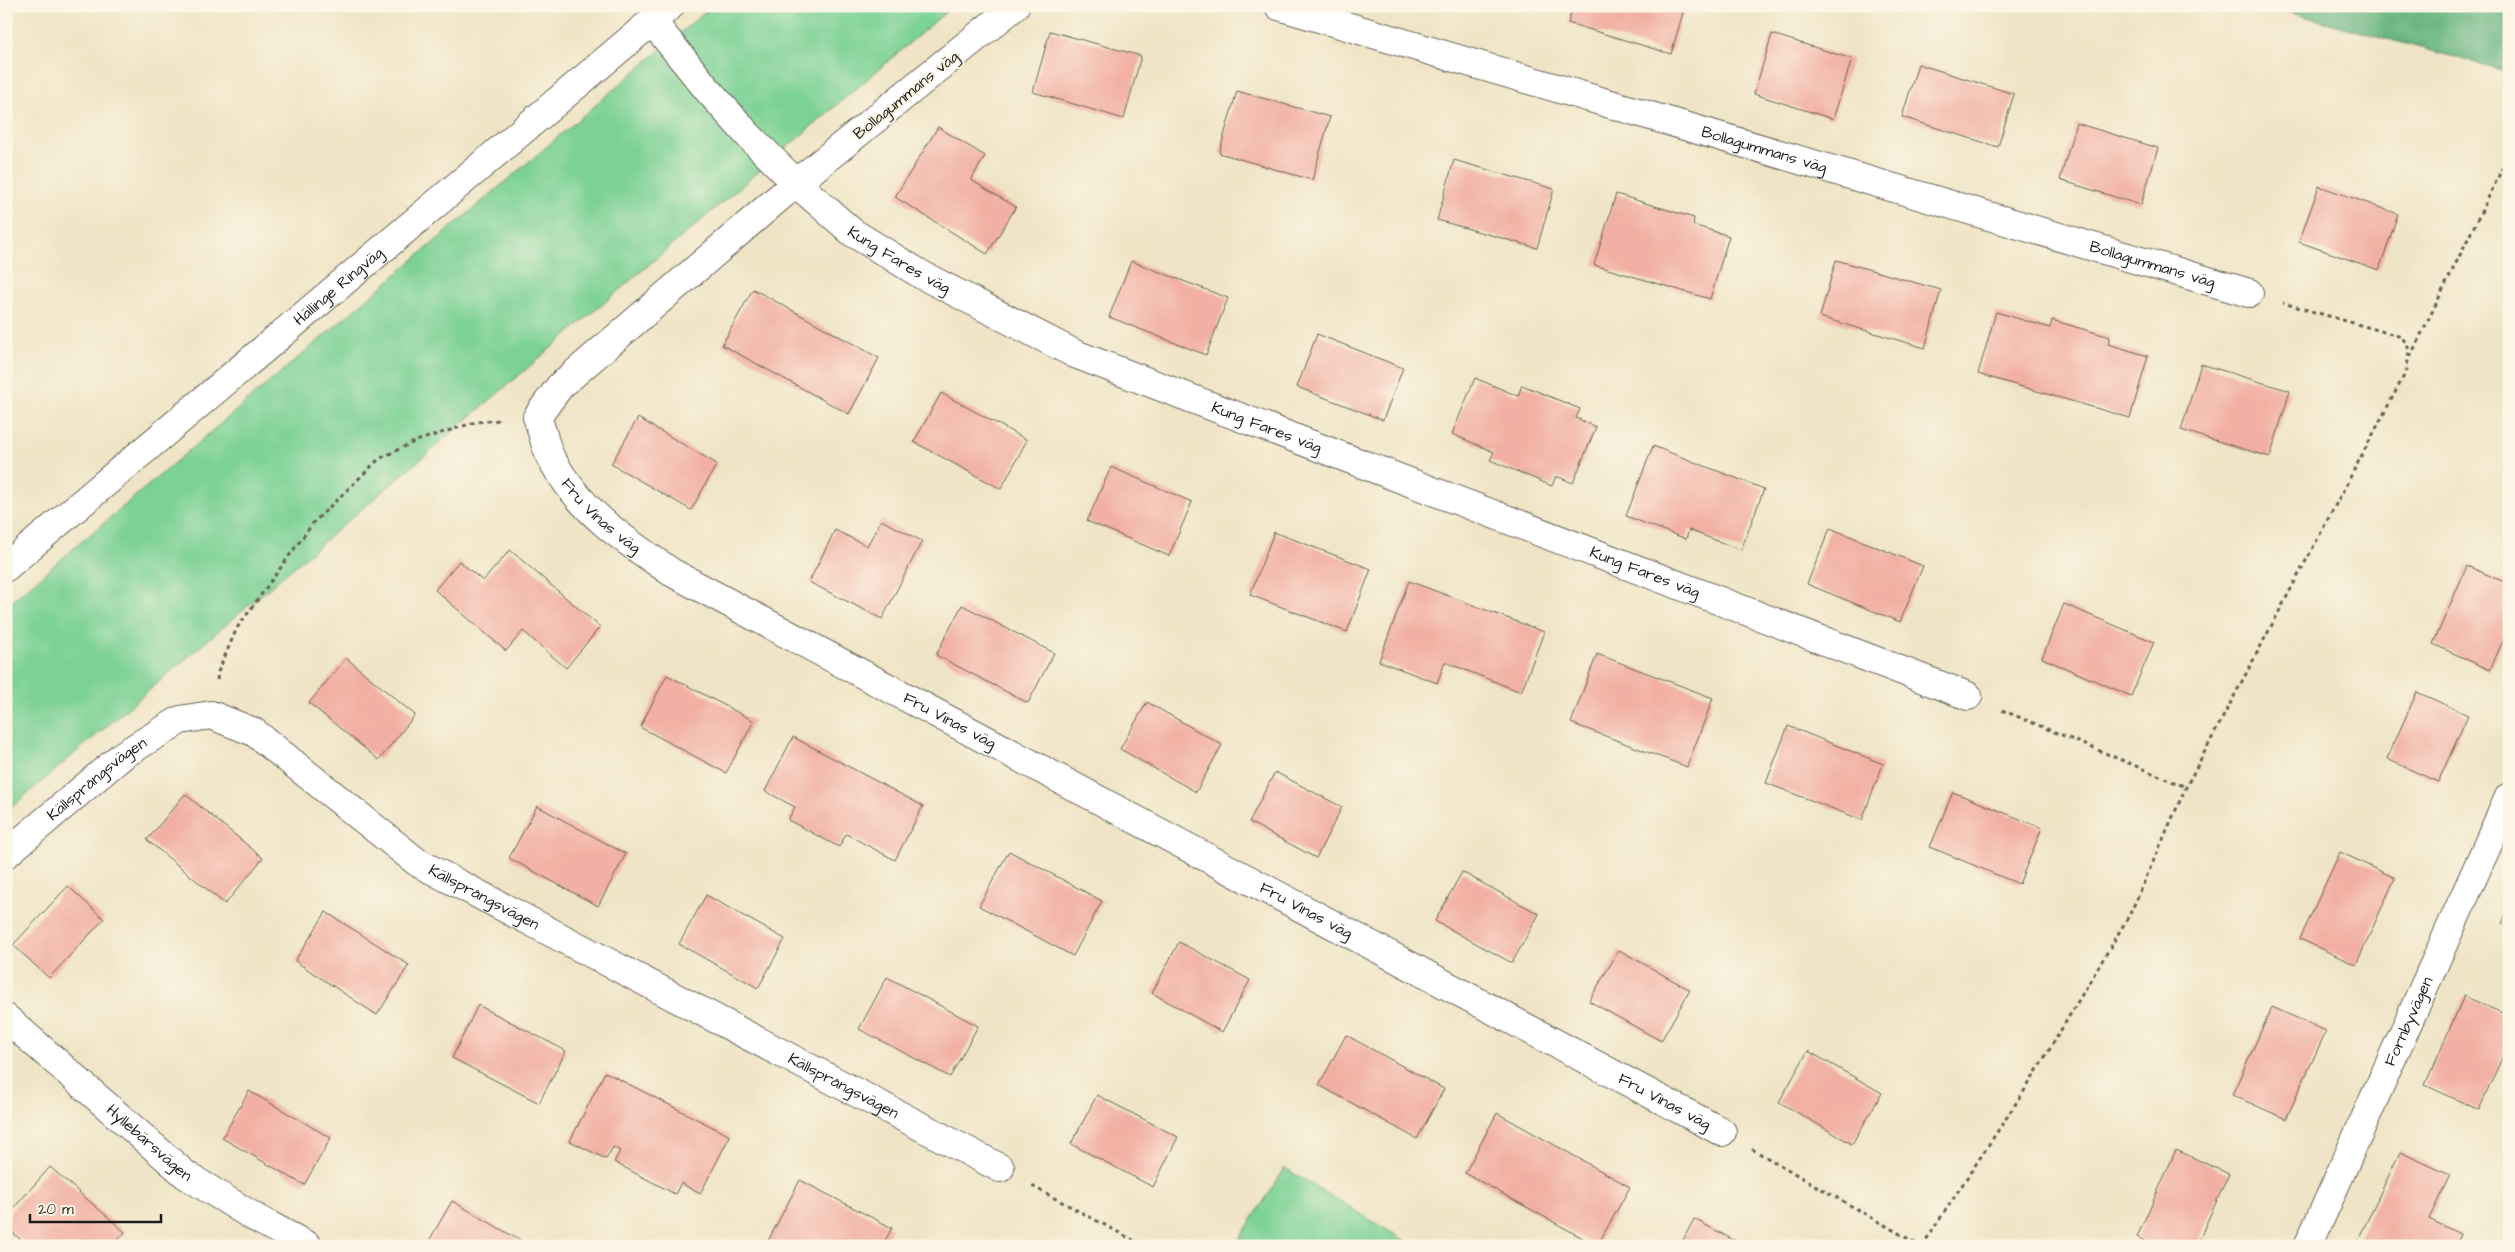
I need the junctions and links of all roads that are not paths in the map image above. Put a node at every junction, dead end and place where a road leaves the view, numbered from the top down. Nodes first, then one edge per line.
1 (1016, 6) edge
2 (1279, 6) edge
3 (661, 14) edge
4 (796, 183) junction
5 (2249, 293) road end
6 (6, 567) edge
7 (1968, 696) road end
8 (2509, 797) edge
9 (6, 854) edge
10 (6, 1018) edge
11 (1722, 1132) road end
12 (1000, 1168) road end
13 (308, 1246) edge
14 (2308, 1246) edge

1 - 4 street, Bollagummans väg
2 - 5 street, Bollagummans väg
3 - 4 street, Kung Fares väg
3 - 6 street, Hällinge Ringväg
4 - 7 street, Kung Fares väg
4 - 11 street, Fru Vinas väg
8 - 14 street, Fornbyvägen
9 - 12 street, Källsprångsvägen
10 - 13 street, Hyllebärsvägen

